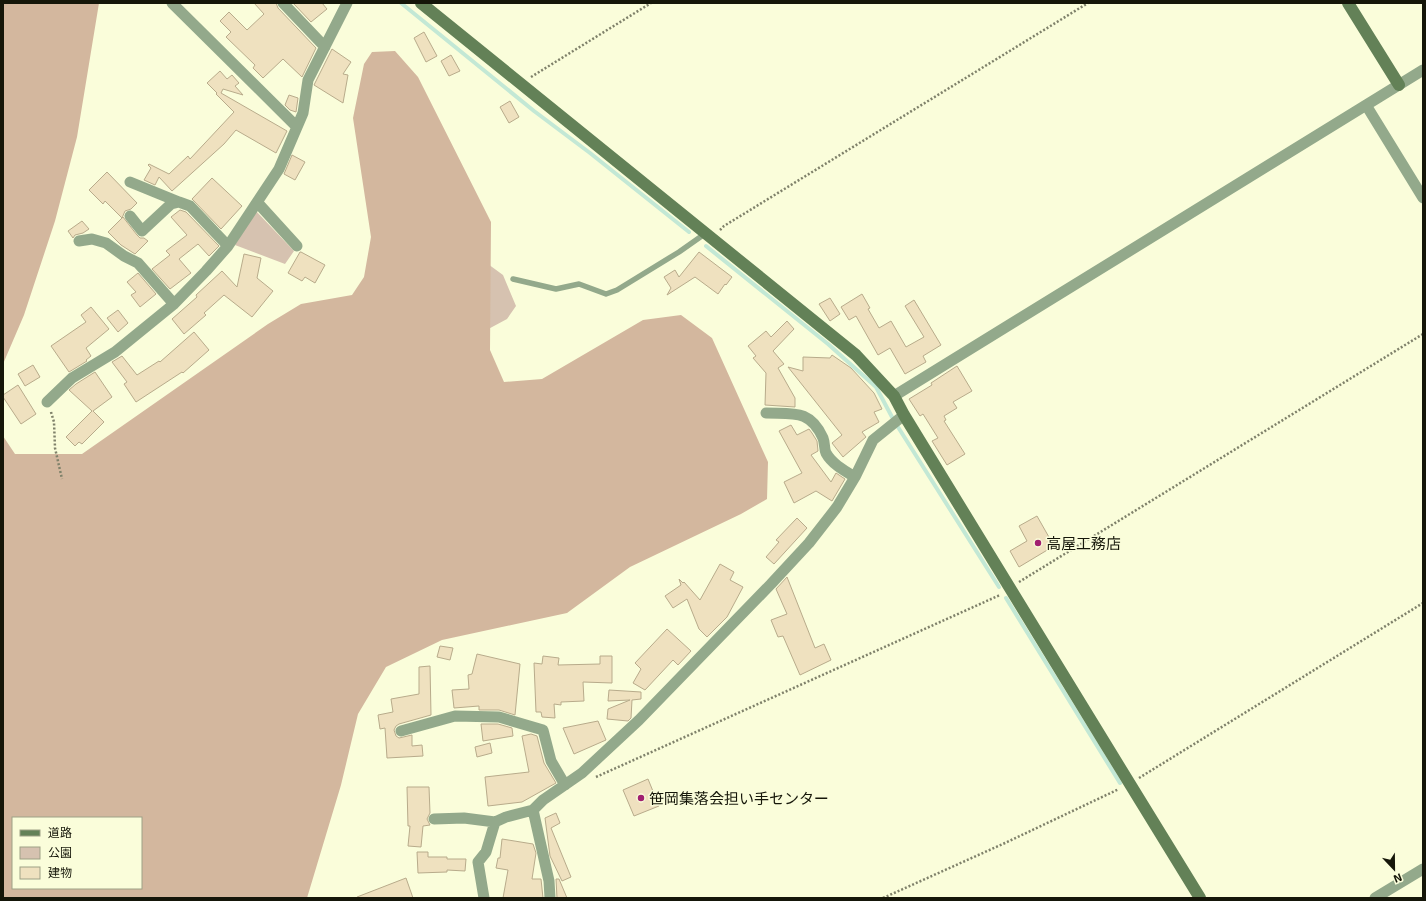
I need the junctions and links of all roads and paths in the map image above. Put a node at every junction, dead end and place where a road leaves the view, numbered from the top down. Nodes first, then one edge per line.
1 (172, 3) edge
2 (283, 3) edge
3 (347, 3) edge
4 (421, 3) edge
5 (652, 3) edge
6 (1088, 3) edge
7 (1348, 3) edge
8 (325, 47) junction
9 (1423, 70) edge
10 (520, 84) junction
11 (1399, 85) junction
12 (1366, 105) junction
13 (297, 127) junction
14 (130, 182) dead end
15 (1423, 198) edge
16 (179, 202) junction
17 (257, 202) junction
18 (130, 216) dead end
19 (709, 235) junction
20 (79, 241) dead end
21 (228, 246) junction
22 (297, 246) dead end
23 (513, 279) dead end
24 (174, 304) junction
25 (1423, 334) edge
26 (894, 396) junction
27 (47, 402) joint
28 (766, 413) dead end
29 (904, 415) junction
30 (855, 477) junction
31 (62, 479) dead end
32 (1010, 587) junction
33 (1423, 603) edge
34 (400, 731) dead end
35 (595, 777) dead end
36 (1130, 784) junction
37 (565, 785) junction
38 (533, 810) junction
39 (434, 819) dead end
40 (495, 822) junction
41 (1423, 868) edge
42 (484, 898) edge
43 (550, 898) edge
44 (883, 898) edge
45 (1200, 898) edge
46 (1375, 898) edge

1 - 13 street
2 - 8 street
3 - 8 street
4 - 10 street
5 - 10 path
6 - 19 path
7 - 11 street
8 - 13 street
9 - 11 street
10 - 19 street
11 - 12 street
12 - 15 street
12 - 26 street
13 - 17 street
14 - 16 street
16 - 18 street
16 - 21 street
17 - 21 street
17 - 22 street
19 - 23 lane
19 - 26 street
20 - 24 street
21 - 24 street
24 - 27 street
25 - 32 path
26 - 29 street
27 - 31 path
28 - 30 street
29 - 30 street
29 - 32 street
30 - 37 street
32 - 35 path
32 - 36 street
33 - 36 path
34 - 37 street
36 - 44 path
36 - 45 street
37 - 38 street
38 - 40 street
38 - 43 street
39 - 40 street
40 - 42 street
41 - 46 street

